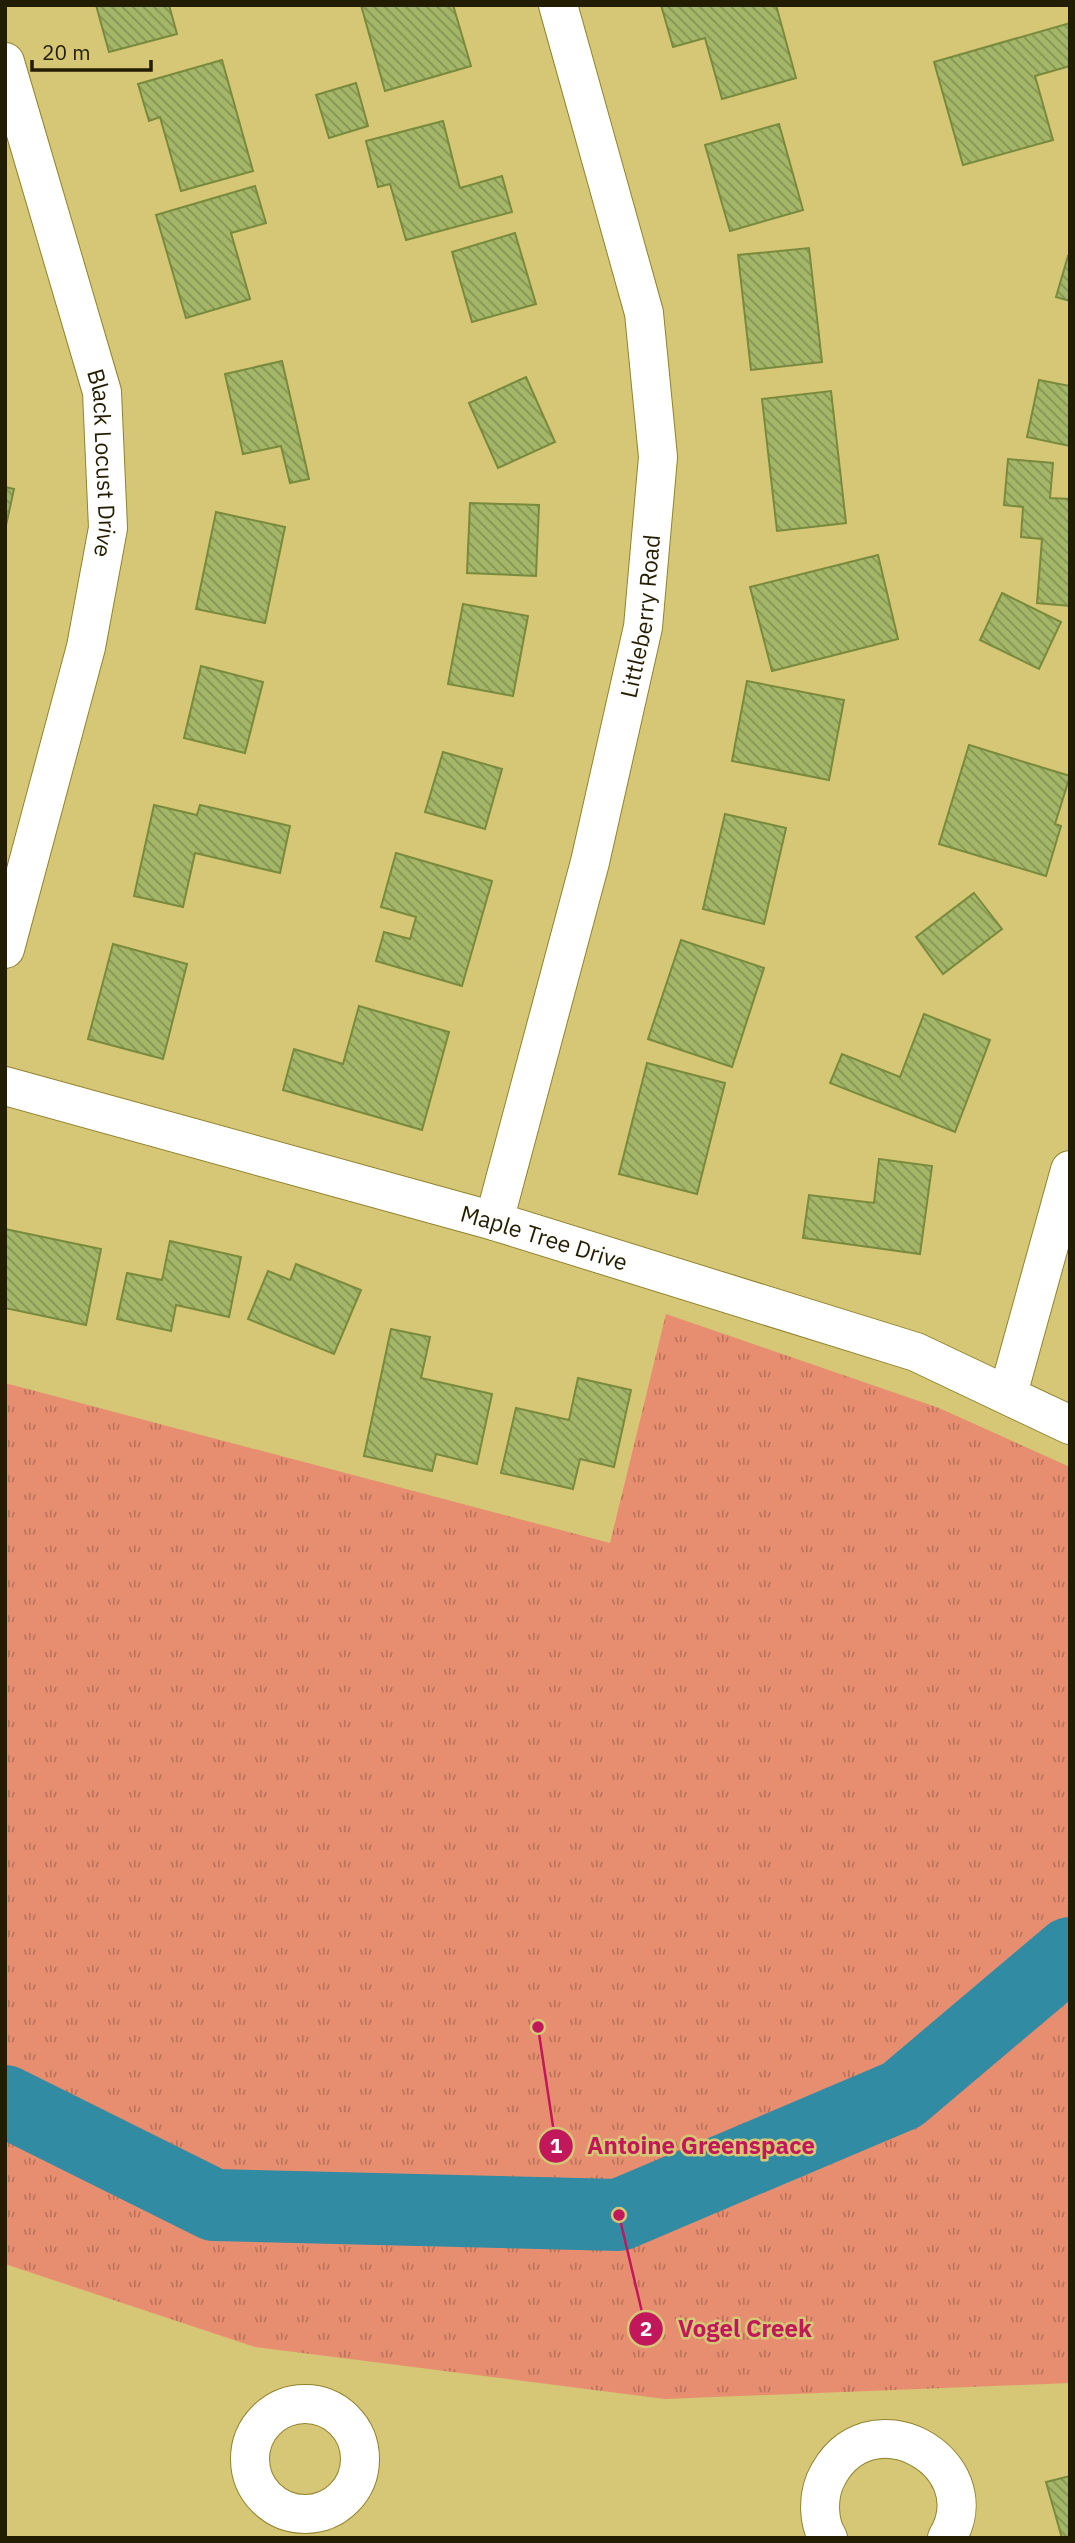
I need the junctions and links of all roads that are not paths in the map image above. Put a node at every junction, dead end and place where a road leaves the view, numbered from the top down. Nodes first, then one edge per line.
1 (558, 5) edge
2 (5, 62) edge
3 (5, 949) edge
4 (5, 1086) edge
5 (1070, 1170) edge
6 (494, 1221) junction
7 (1008, 1394) junction
8 (1070, 1425) edge
9 (828, 2538) edge
10 (947, 2538) edge

1 - 6 street, Littleberry Road
2 - 3 street, Black Locust Drive
4 - 6 street, Maple Tree Drive
5 - 7 street
6 - 7 street, Maple Tree Drive
7 - 8 street, Maple Tree Drive
9 - 10 street

